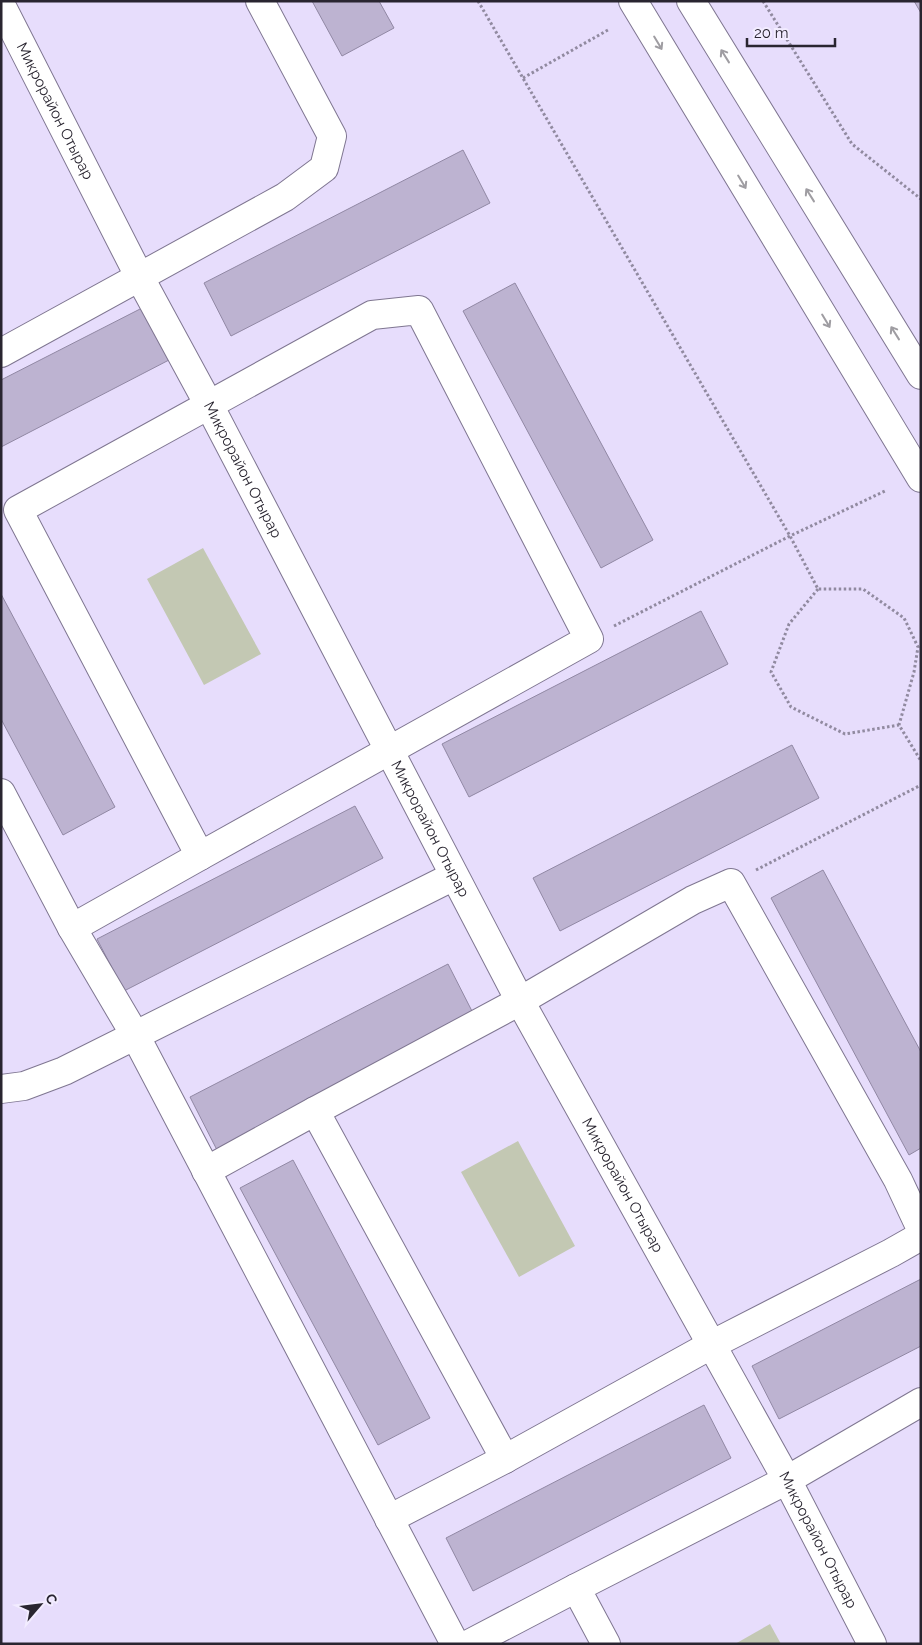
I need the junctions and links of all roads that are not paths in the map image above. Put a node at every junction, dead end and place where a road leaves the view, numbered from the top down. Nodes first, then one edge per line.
1 (260, 1) edge
2 (633, 1) edge
3 (691, 1) edge
4 (1, 5) edge
5 (139, 276) junction
6 (1, 353) edge
7 (921, 375) edge
8 (209, 405) junction
9 (921, 478) edge
10 (10, 514) edge
11 (389, 751) junction
12 (1, 793) edge
13 (200, 856) junction
14 (454, 876) junction
15 (72, 928) junction
16 (520, 1001) junction
17 (136, 1035) junction
18 (1, 1089) edge
19 (315, 1112) junction
20 (206, 1171) junction
21 (921, 1229) edge
22 (921, 1236) edge
23 (711, 1344) junction
24 (921, 1402) edge
25 (505, 1458) junction
26 (787, 1480) junction
27 (390, 1519) junction
28 (576, 1588) junction
29 (455, 1644) edge
30 (469, 1644) edge
31 (606, 1644) edge
32 (872, 1644) edge

1 - 5 street
2 -> 9 street
7 -> 3 street
4 - 5 street, Микрорайон Отырар
5 - 6 street
5 - 8 street, Микрорайон Отырар
8 - 10 street
8 - 11 street, Микрорайон Отырар
8 - 11 street
10 - 13 street
11 - 13 street
11 - 14 street, Микрорайон Отырар
12 - 15 street
13 - 15 street
14 - 16 street, Микрорайон Отырар
14 - 17 street
15 - 17 street
16 - 19 street
16 - 21 street
16 - 23 street, Микрорайон Отырар
17 - 18 street
17 - 20 street
19 - 20 street
19 - 25 street
20 - 27 street
22 - 23 street
23 - 25 street
23 - 26 street, Микрорайон Отырар
24 - 26 street
25 - 27 street
26 - 28 street
26 - 32 street, Микрорайон Отырар
27 - 29 street
28 - 30 street
28 - 31 street

